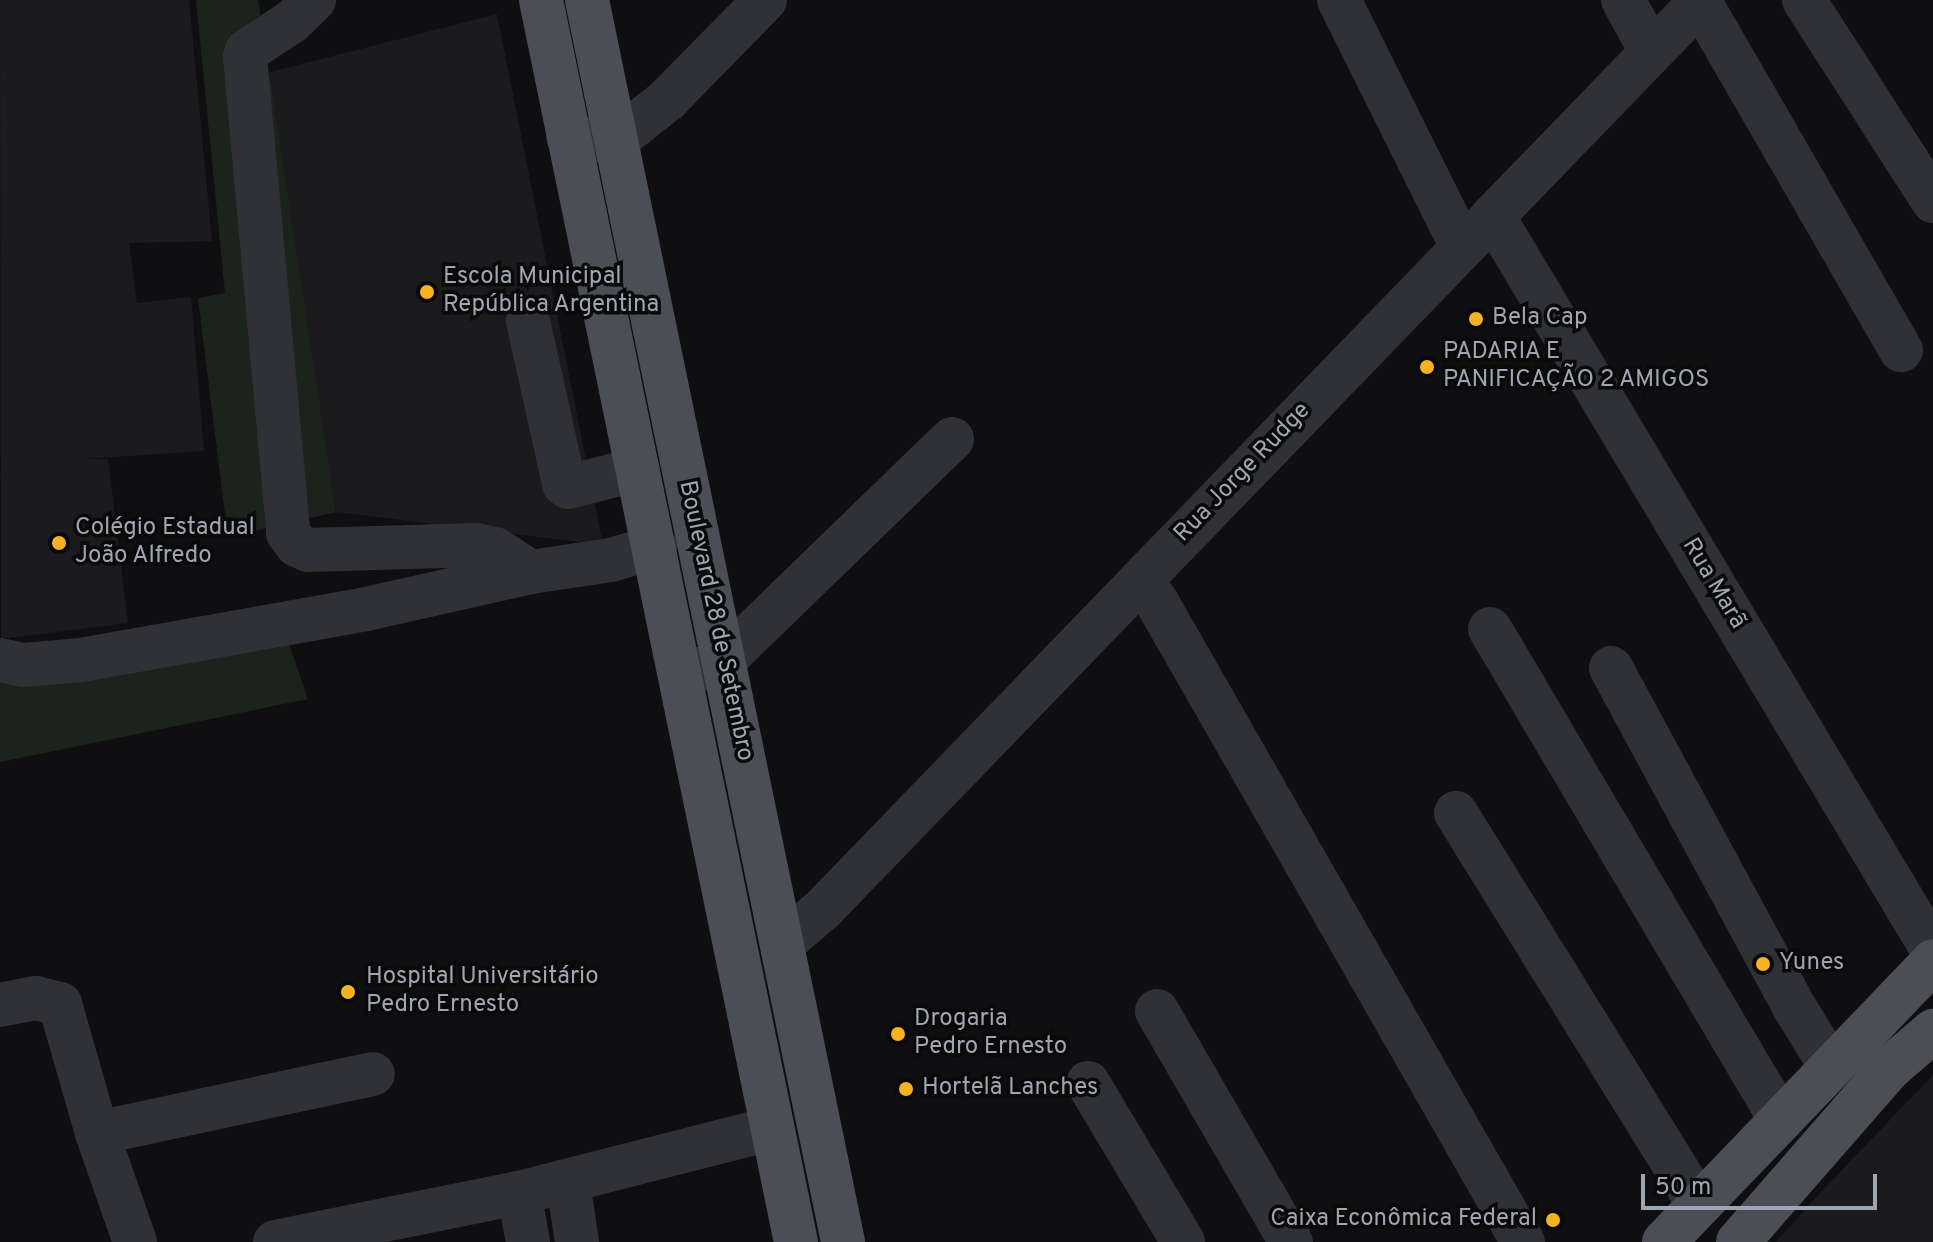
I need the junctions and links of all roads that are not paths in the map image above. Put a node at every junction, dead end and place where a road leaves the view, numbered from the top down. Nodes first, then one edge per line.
1 (314, 0) edge
2 (541, 0) edge
3 (587, 0) edge
4 (765, 0) edge
5 (1339, 0) edge
6 (1623, 0) edge
7 (1804, 0) edge
8 (1701, 1) edge
9 (1651, 51) junction
10 (568, 137) junction
11 (614, 142) junction
12 (1933, 201) edge
13 (1493, 216) junction
14 (1462, 247) junction
15 (528, 321) dead end
16 (1901, 350) dead end
17 (952, 439) dead end
18 (638, 469) junction
19 (655, 547) junction
20 (531, 572) junction
21 (1155, 599) dead end
22 (1490, 629) dead end
23 (0, 660) edge
24 (723, 661) junction
25 (1611, 668) dead end
26 (680, 676) junction
27 (1456, 813) dead end
28 (782, 944) junction
29 (1933, 951) edge
30 (1933, 961) edge
31 (0, 1005) edge
32 (1157, 1011) dead end
33 (1933, 1031) edge
34 (1831, 1067) junction
35 (373, 1074) dead end
36 (1088, 1083) dead end
37 (1781, 1120) junction
38 (771, 1129) junction
39 (97, 1133) junction
40 (568, 1182) junction
41 (519, 1193) junction
42 (1699, 1205) junction
43 (135, 1242) edge
44 (276, 1242) edge
45 (528, 1242) edge
46 (577, 1242) edge
47 (796, 1242) edge
48 (843, 1242) edge
49 (1183, 1242) edge
50 (1291, 1242) edge
51 (1523, 1242) edge
52 (1664, 1242) edge
53 (1738, 1242) edge

1 - 20 street
2 - 10 main road, Boulevard 28 de Setembro
3 - 11 main road, Boulevard 28 de Setembro
4 - 11 street
5 - 14 street
6 - 9 street
7 - 12 street
8 - 9 street, Rua Jorge Rudge
8 - 16 street
9 - 13 street, Rua Jorge Rudge
10 - 11 street
10 - 18 main road, Boulevard 28 de Setembro
11 - 24 main road, Boulevard 28 de Setembro
13 - 14 street, Rua Jorge Rudge
13 - 29 street, Rua Marã
14 - 28 street, Rua Jorge Rudge
15 - 18 street
17 - 24 street
18 - 19 main road, Boulevard 28 de Setembro
19 - 20 street
19 - 26 main road, Boulevard 28 de Setembro
20 - 23 street
21 - 51 street
22 - 37 street
24 - 26 street
24 - 28 main road, Boulevard 28 de Setembro
25 - 34 street
26 - 38 main road, Boulevard 28 de Setembro
27 - 42 street
28 - 48 main road, Boulevard 28 de Setembro
30 - 34 main road
31 - 39 street
32 - 50 street
33 - 53 main road
34 - 37 main road
35 - 39 street
36 - 49 street
37 - 42 main road
38 - 40 street
38 - 47 main road, Boulevard 28 de Setembro
39 - 43 street
40 - 41 street
40 - 46 street
41 - 44 street
41 - 45 street
42 - 52 main road

